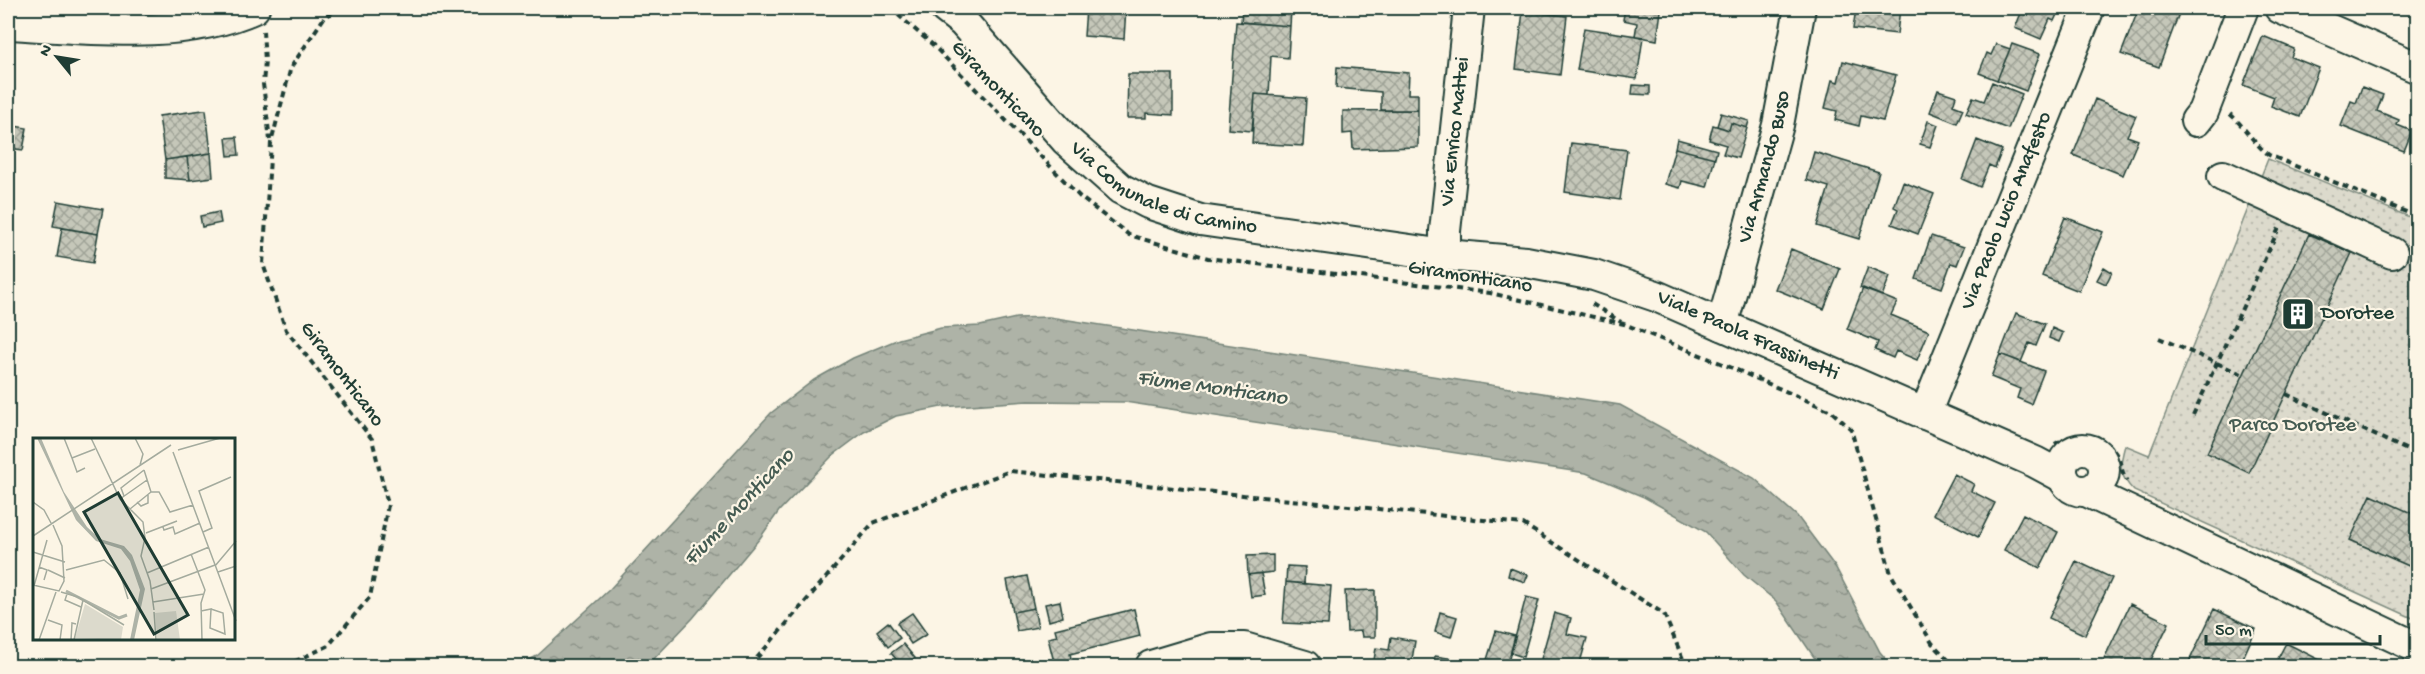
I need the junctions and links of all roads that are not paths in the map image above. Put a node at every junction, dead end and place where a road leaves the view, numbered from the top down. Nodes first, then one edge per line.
1 (945, 8) edge
2 (1468, 8) edge
3 (1800, 8) edge
4 (2089, 8) edge
5 (2243, 8) edge
6 (2280, 8) edge
7 (111, 19) edge
8 (258, 19) edge
9 (8, 24) edge
10 (2418, 68) edge
11 (2202, 110) road end
12 (2223, 176) dead end
13 (2392, 253) dead end
14 (1445, 255) junction
15 (1722, 325) junction
16 (1925, 414) junction
17 (2418, 648) edge
18 (1151, 666) edge
19 (1305, 666) edge

1 - 14 street, Via Comunale di Camino
2 - 14 street, Via Enrico Mattei
3 - 15 street, Via Armando Buso
4 - 16 street, Via Paolo Lucio Anafesto
5 - 11 street
6 - 10 street
7 - 8 street
7 - 9 street
12 - 13 street
14 - 15 street, Viale Paola Frassinetti
15 - 16 street, Viale Paola Frassinetti
16 - 17 street, Viale Paola Frassinetti
18 - 19 street

